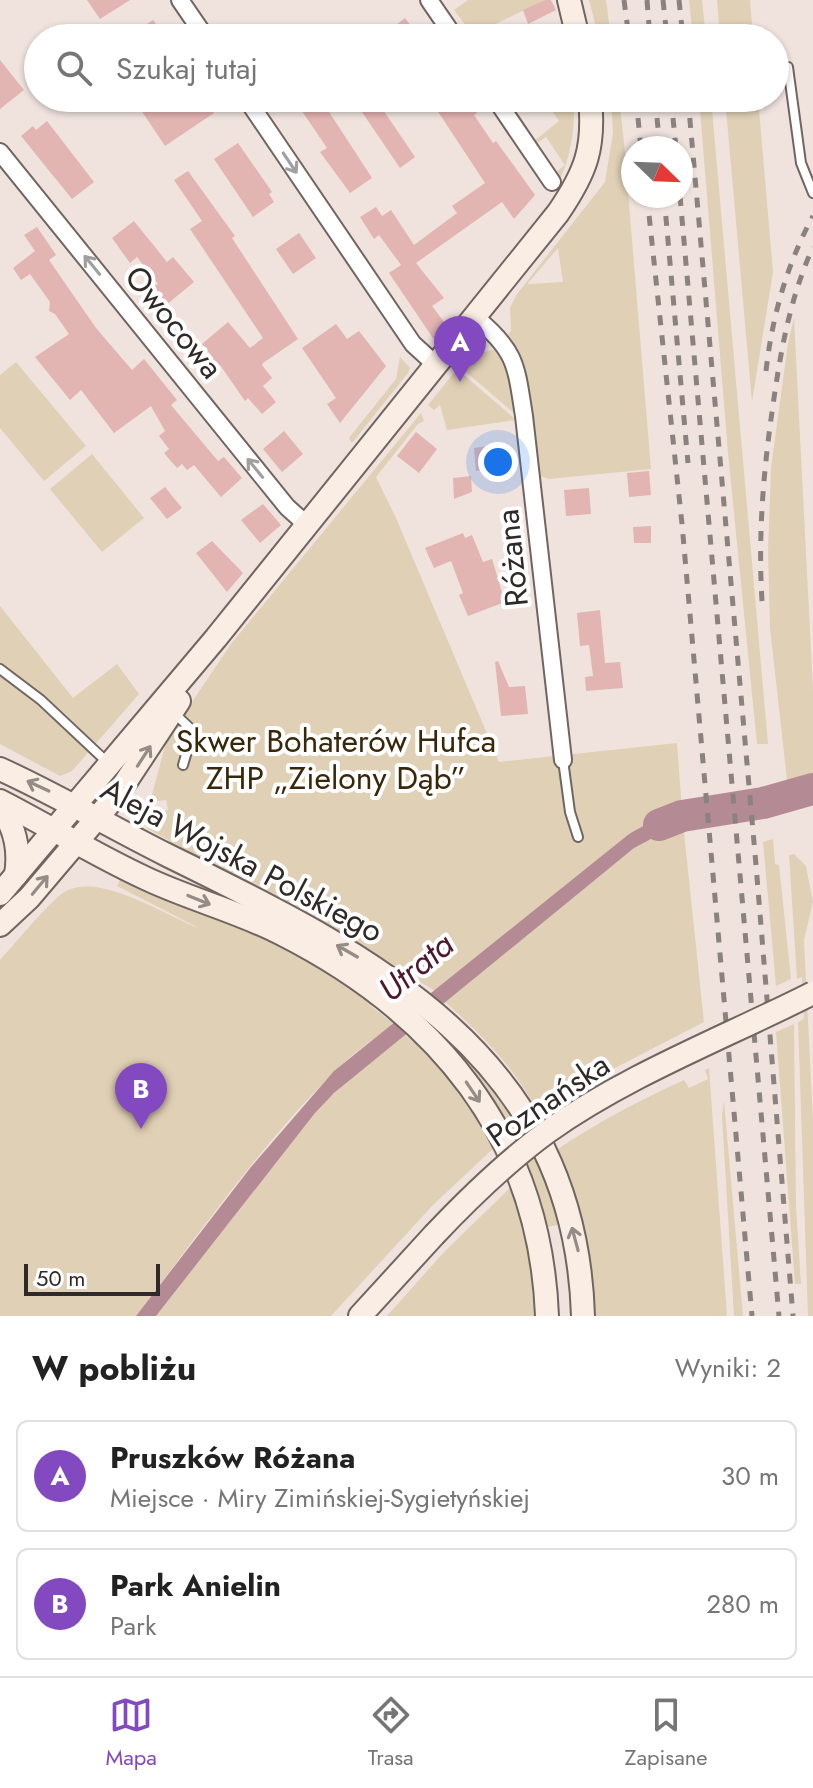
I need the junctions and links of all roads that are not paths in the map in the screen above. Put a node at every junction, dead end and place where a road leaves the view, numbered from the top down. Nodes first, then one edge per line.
1 (180, 0) edge
2 (429, 0) edge
3 (569, 0) edge
4 (196, 24) edge
5 (445, 24) edge
6 (575, 24) edge
7 (789, 74) edge
8 (256, 112) edge
9 (504, 112) edge
10 (591, 112) edge
11 (0, 152) edge
12 (552, 182) dead end
13 (813, 193) edge
14 (475, 317) junction
15 (436, 365) junction
16 (307, 525) junction
17 (216, 638) junction
18 (0, 669) edge
19 (172, 712) junction
20 (563, 760) joint
21 (111, 765) junction
22 (183, 765) dead end
23 (0, 769) edge
24 (0, 801) edge
25 (0, 807) edge
26 (75, 807) junction
27 (97, 819) junction
28 (55, 830) junction
29 (578, 837) dead end
30 (76, 842) junction
31 (16, 875) junction
32 (0, 894) edge
33 (0, 925) edge
34 (813, 993) edge
35 (399, 996) junction
36 (360, 1316) edge
37 (547, 1316) edge
38 (583, 1316) edge

1 - 4 street
2 - 5 street
3 - 6 main road
7 - 13 lane
8 -> 15 street
9 - 12 street
10 - 14 main road
16 -> 11 street, Owocowa
14 - 15 main road
14 - 20 street, Różana
15 - 16 main road
16 - 17 main road
17 - 19 main road
17 - 21 main road
18 - 21 lane
19 - 22 lane
27 -> 19 main road
20 - 29 lane
21 - 26 main road
26 -> 23 main road, Aleja Wojska Polskiego
24 - 28 main road, Aleja Wojska Polskiego
25 - 31 main road
26 - 27 main road, Aleja Wojska Polskiego
26 - 28 main road
27 - 30 main road
35 -> 27 main road, Aleja Wojska Polskiego
28 - 30 main road, Aleja Wojska Polskiego
28 - 31 main road
33 -> 30 main road
30 -> 35 main road, Aleja Wojska Polskiego
31 - 32 main road
34 - 36 main road, Poznańska, bridge
35 -> 37 main road, Aleja Wojska Polskiego
38 -> 35 main road, Aleja Wojska Polskiego

